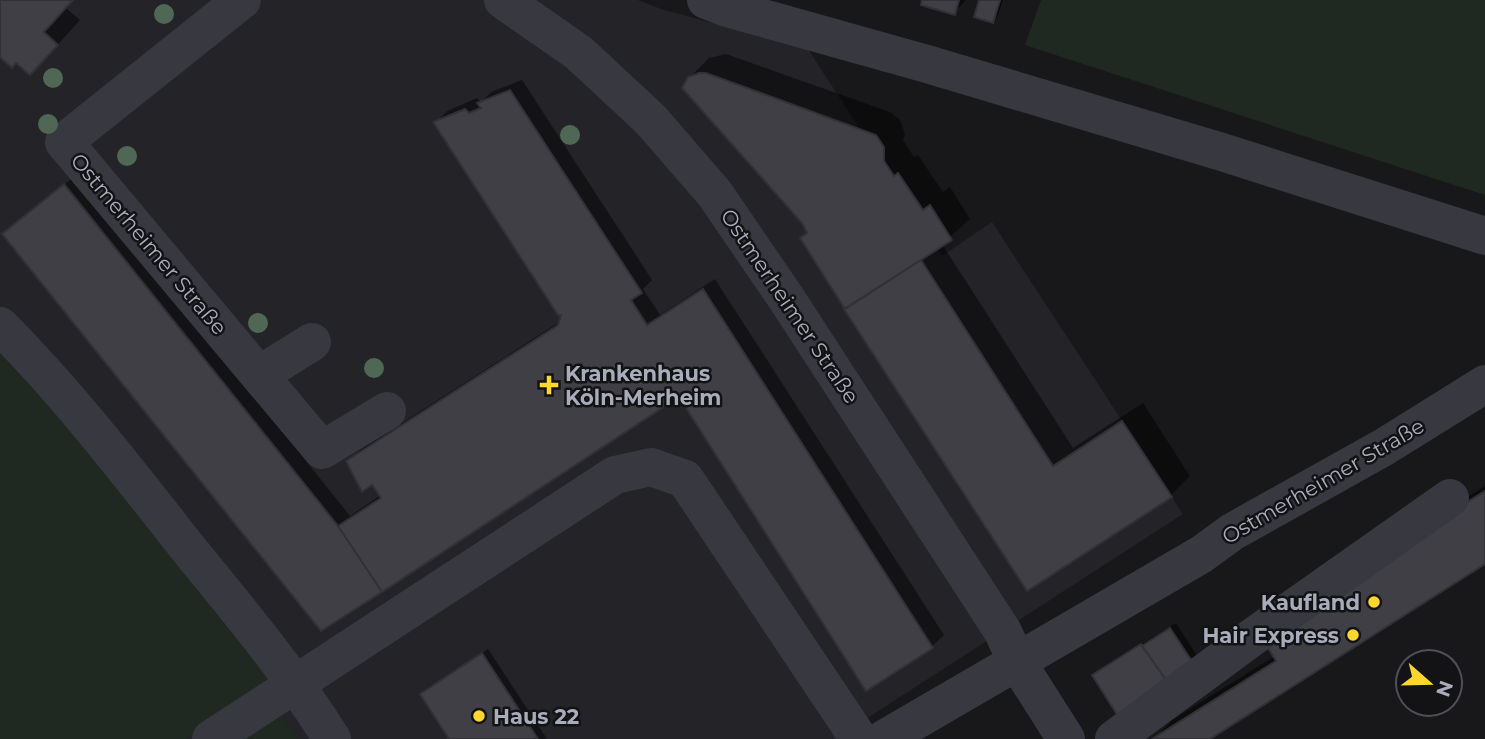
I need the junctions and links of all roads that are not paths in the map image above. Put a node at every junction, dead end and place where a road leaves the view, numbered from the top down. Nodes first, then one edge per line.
1 (242, 0) edge
2 (503, 0) edge
3 (706, 0) edge
4 (800, 14) edge
5 (1485, 236) edge
6 (0, 326) edge
7 (312, 342) dead end
8 (259, 375) junction
9 (1485, 384) edge
10 (387, 411) dead end
11 (1450, 498) dead end
12 (1017, 662) junction
13 (297, 685) junction
14 (211, 739) edge
15 (332, 739) edge
16 (859, 739) edge
17 (884, 739) edge
18 (1066, 739) edge
19 (1114, 739) edge

1 - 8 street, Ostmerheimer Straße
2 - 12 street, Ostmerheimer Straße
3 - 4 street
4 - 5 street
6 - 13 street
7 - 8 street
8 - 10 street
9 - 12 street, Ostmerheimer Straße
11 - 19 street
12 - 17 street, Ostmerheimer Straße
12 - 18 street
13 - 14 street
13 - 15 street
13 - 16 street

